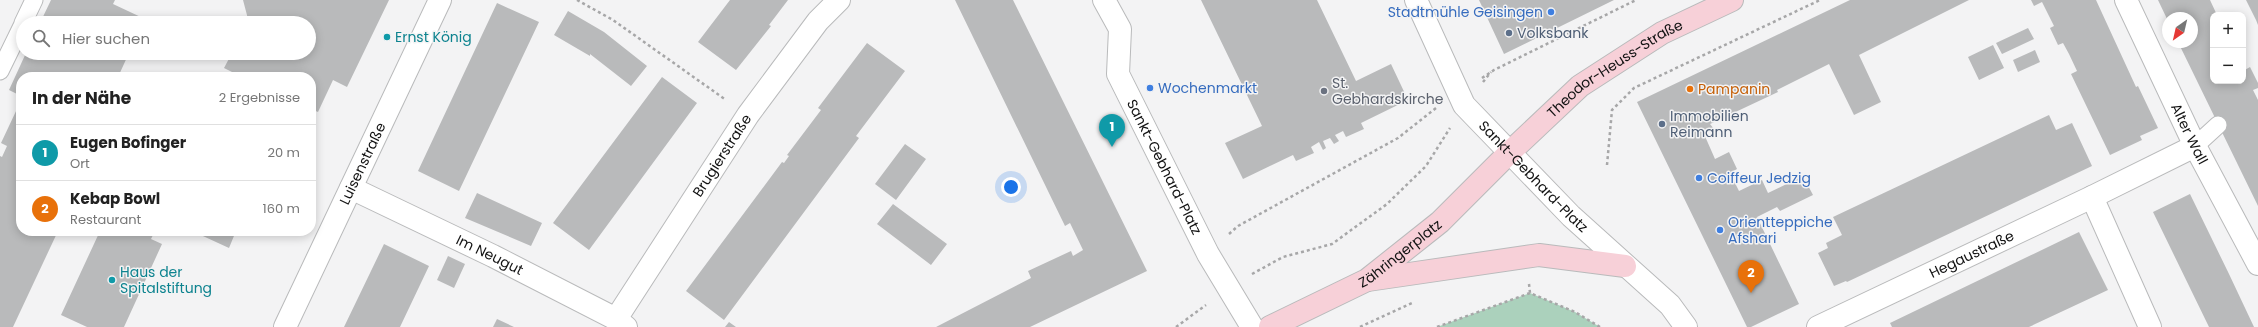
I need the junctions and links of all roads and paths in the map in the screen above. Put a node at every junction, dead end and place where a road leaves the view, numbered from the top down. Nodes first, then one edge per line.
1 (34, 0) edge
2 (440, 0) edge
3 (577, 0) edge
4 (839, 0) edge
5 (1104, 0) edge
6 (1416, 0) edge
7 (1636, 0) edge
8 (1732, 0) edge
9 (1820, 0) edge
10 (2126, 0) edge
11 (26, 16) edge
12 (16, 38) edge
13 (1494, 70) junction
14 (0, 72) edge
15 (1461, 99) junction
16 (748, 115) junction
17 (2218, 125) dead end
18 (2195, 146) junction
19 (1509, 153) junction
20 (1607, 165) dead end
21 (351, 188) junction
22 (2092, 197) junction
23 (1208, 254) junction
24 (2258, 264) edge
25 (1625, 266) junction
26 (1367, 280) junction
27 (1230, 287) junction
28 (1855, 319) edge
29 (621, 323) edge
30 (285, 327) edge
31 (1176, 327) edge
32 (1252, 327) edge
33 (1270, 327) edge
34 (1437, 327) edge
35 (1600, 327) edge
36 (1686, 327) edge
37 (1818, 327) edge
38 (2150, 327) edge

1 - 11 lane
2 - 21 street, Luisenstraße
3 - 16 path
4 - 16 street, Brugierstraße
5 - 23 street, Sankt-Gebhard-Platz
6 - 15 street, Sankt-Gebhard-Platz
7 - 13 path
8 - 19 main road, Theodor-Heuss-Straße
9 - 20 path
10 - 18 street, Alter Wall
12 - 14 lane
13 - 15 path
13 - 15 path
15 - 19 street, Sankt-Gebhard-Platz
15 - 23 path
15 - 27 path
16 - 29 street, Brugierstraße
17 - 18 lane
18 - 22 street, Hegaustraße
18 - 24 street, Alter Wall
19 - 25 street, Sankt-Gebhard-Platz
19 - 26 main road, Zähringerplatz
21 - 29 street, Im Neugut
21 - 30 street, Luisenstraße
22 - 28 street, Hegaustraße
22 - 38 street
23 - 27 street, Sankt-Gebhard-Platz
25 - 26 main road
25 - 36 street, Sankt-Gebhard-Platz
26 - 33 main road, Zähringerplatz
27 - 31 path
27 - 32 street, Sankt-Gebhard-Platz
28 - 37 street, Hegaustraße
34 - 35 path

